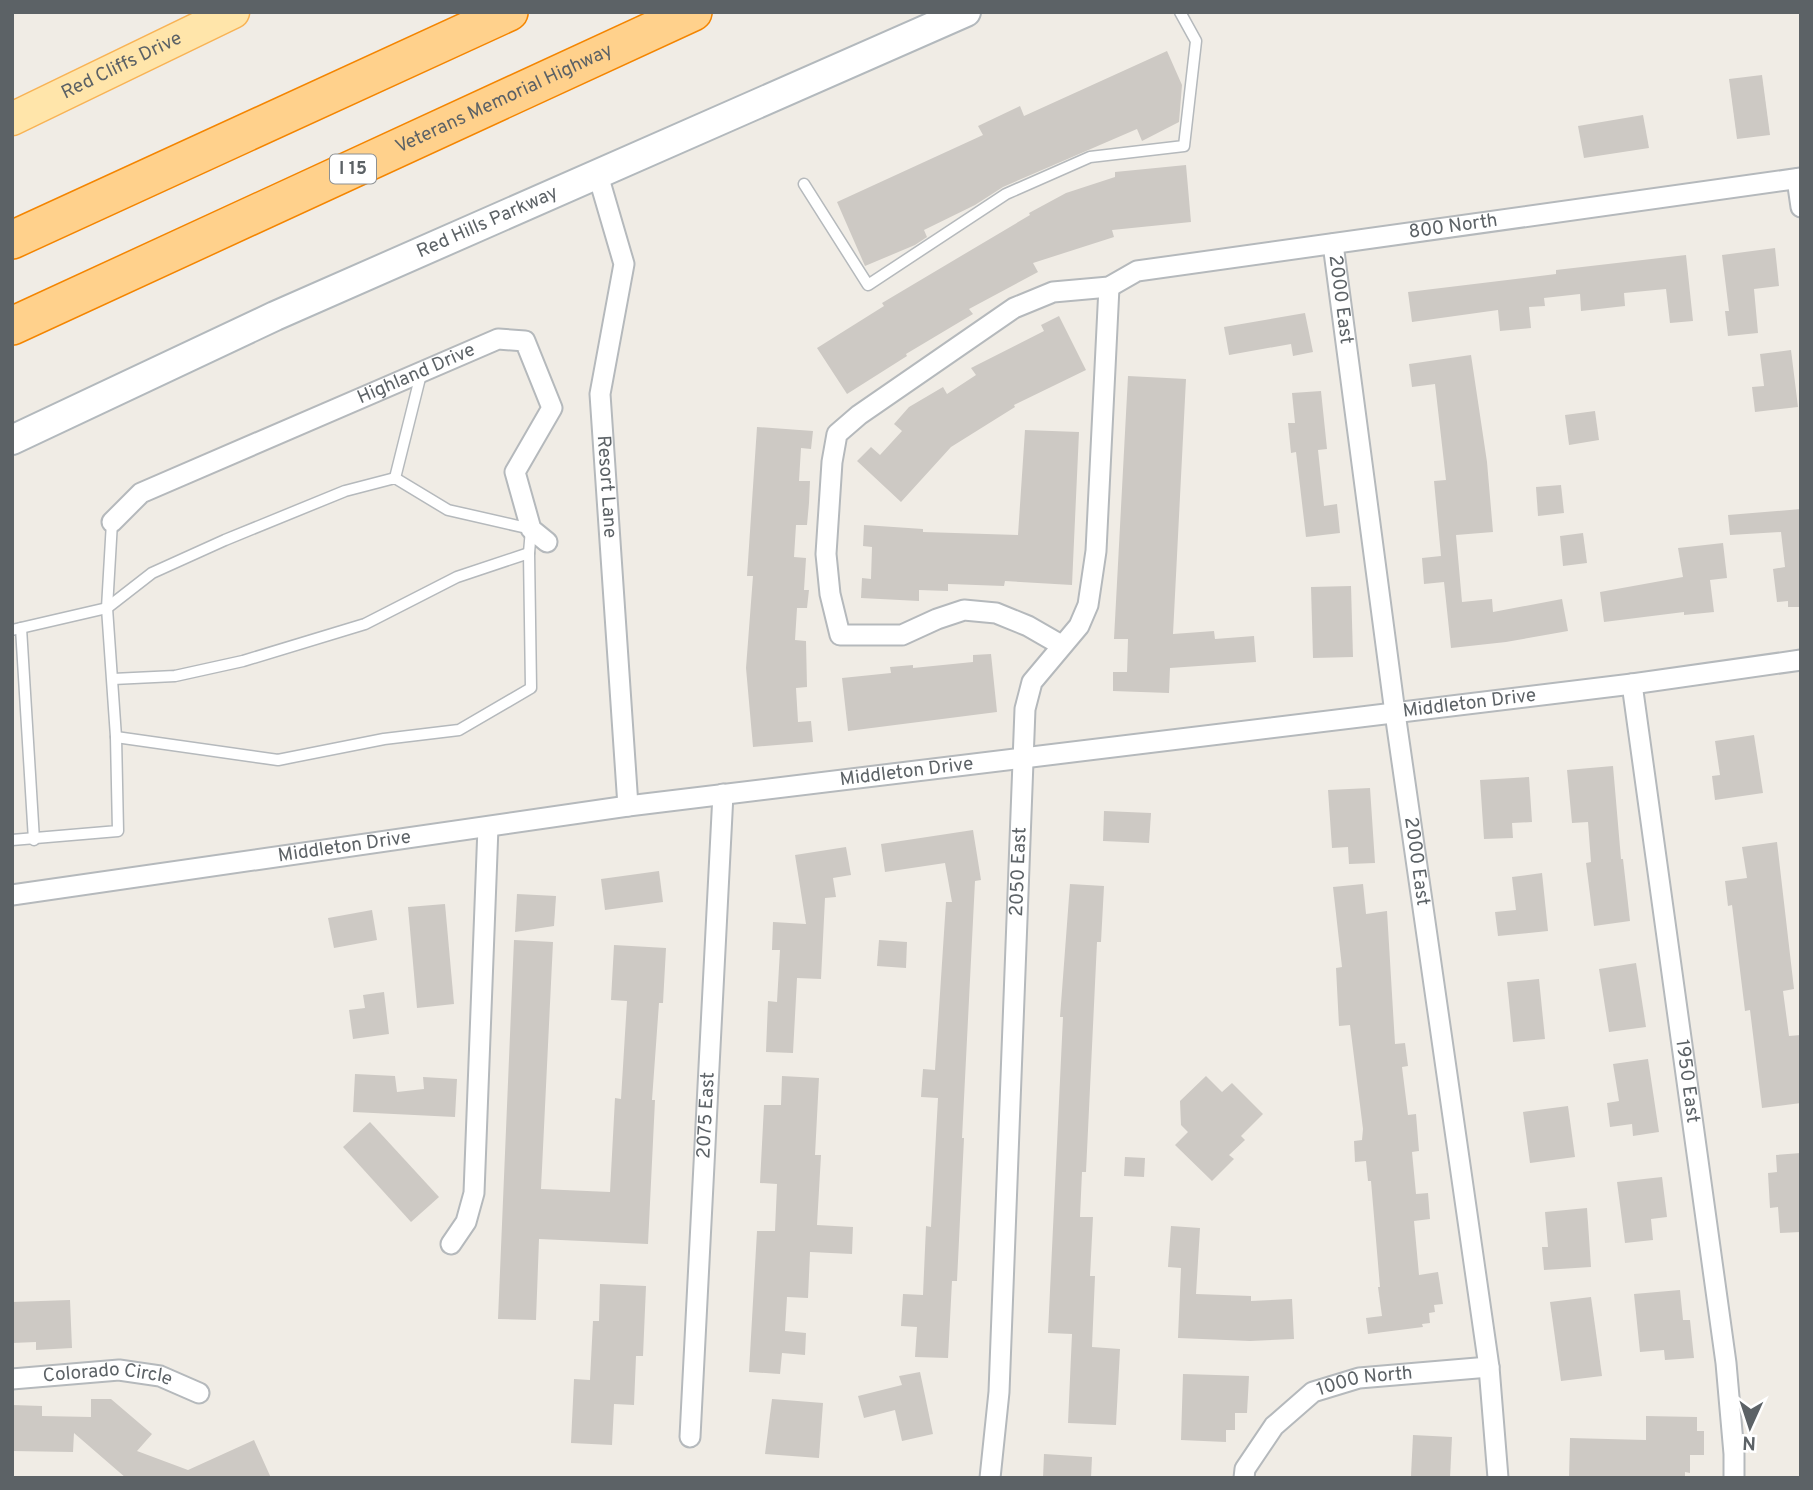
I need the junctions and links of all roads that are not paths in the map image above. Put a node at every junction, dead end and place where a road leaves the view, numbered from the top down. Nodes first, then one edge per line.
1 (233, 12) edge
2 (509, 12) edge
3 (693, 12) edge
4 (966, 12) edge
5 (1180, 12) edge
6 (12, 120) edge
7 (598, 175) junction
8 (1799, 179) edge
9 (804, 184) dead end
10 (1801, 207) edge
11 (12, 240) edge
12 (1334, 244) junction
13 (1108, 287) junction
14 (12, 326) edge
15 (421, 373) junction
16 (12, 440) edge
17 (395, 478) junction
18 (112, 522) joint
19 (531, 529) junction
20 (547, 542) dead end
21 (529, 553) junction
22 (107, 608) junction
23 (17, 629) edge
24 (1061, 645) junction
25 (1801, 660) edge
26 (113, 679) junction
27 (1632, 684) junction
28 (1395, 713) junction
29 (116, 737) junction
30 (1022, 757) junction
31 (723, 794) junction
32 (628, 806) junction
33 (488, 827) junction
34 (34, 839) junction
35 (12, 840) edge
36 (12, 895) edge
37 (451, 1244) dead end
38 (1489, 1367) junction
39 (12, 1379) edge
40 (198, 1393) dead end
41 (690, 1437) dead end
42 (990, 1478) edge
43 (1244, 1478) edge
44 (1498, 1478) edge
45 (1734, 1478) edge

1 - 6 main road, Red Cliffs Drive
2 - 11 highway
3 - 14 highway, Veterans Memorial Highway / I 15
4 - 7 main road, Red Hills Parkway
5 - 9 lane
7 - 16 main road, Red Hills Parkway
7 - 32 street, Resort Lane
8 - 10 street
8 - 12 street, 800 North
12 - 13 street, 800 North
12 - 28 street, 2000 East
13 - 24 street, 2050 East
13 - 24 street
15 - 17 lane
15 - 18 street, Highland Drive
15 - 19 street, Highland Drive
17 - 19 lane
17 - 22 lane
18 - 22 lane
19 - 20 street
19 - 21 lane
21 - 26 lane
21 - 29 lane
22 - 23 lane
22 - 26 lane
23 - 34 lane
24 - 30 street, 2050 East
25 - 27 street, Middleton Drive
26 - 29 lane
27 - 28 street, Middleton Drive
27 - 45 street, 1950 East
28 - 30 street, Middleton Drive
28 - 38 street, 2000 East
29 - 34 lane
30 - 31 street, Middleton Drive
30 - 42 street, 2050 East
31 - 32 street, Middleton Drive
31 - 41 street, 2075 East
32 - 33 street, Middleton Drive
33 - 36 street, Middleton Drive
33 - 37 street
34 - 35 lane
38 - 43 street, 1000 North
38 - 44 street, 2000 East
39 - 40 street, Colorado Circle

